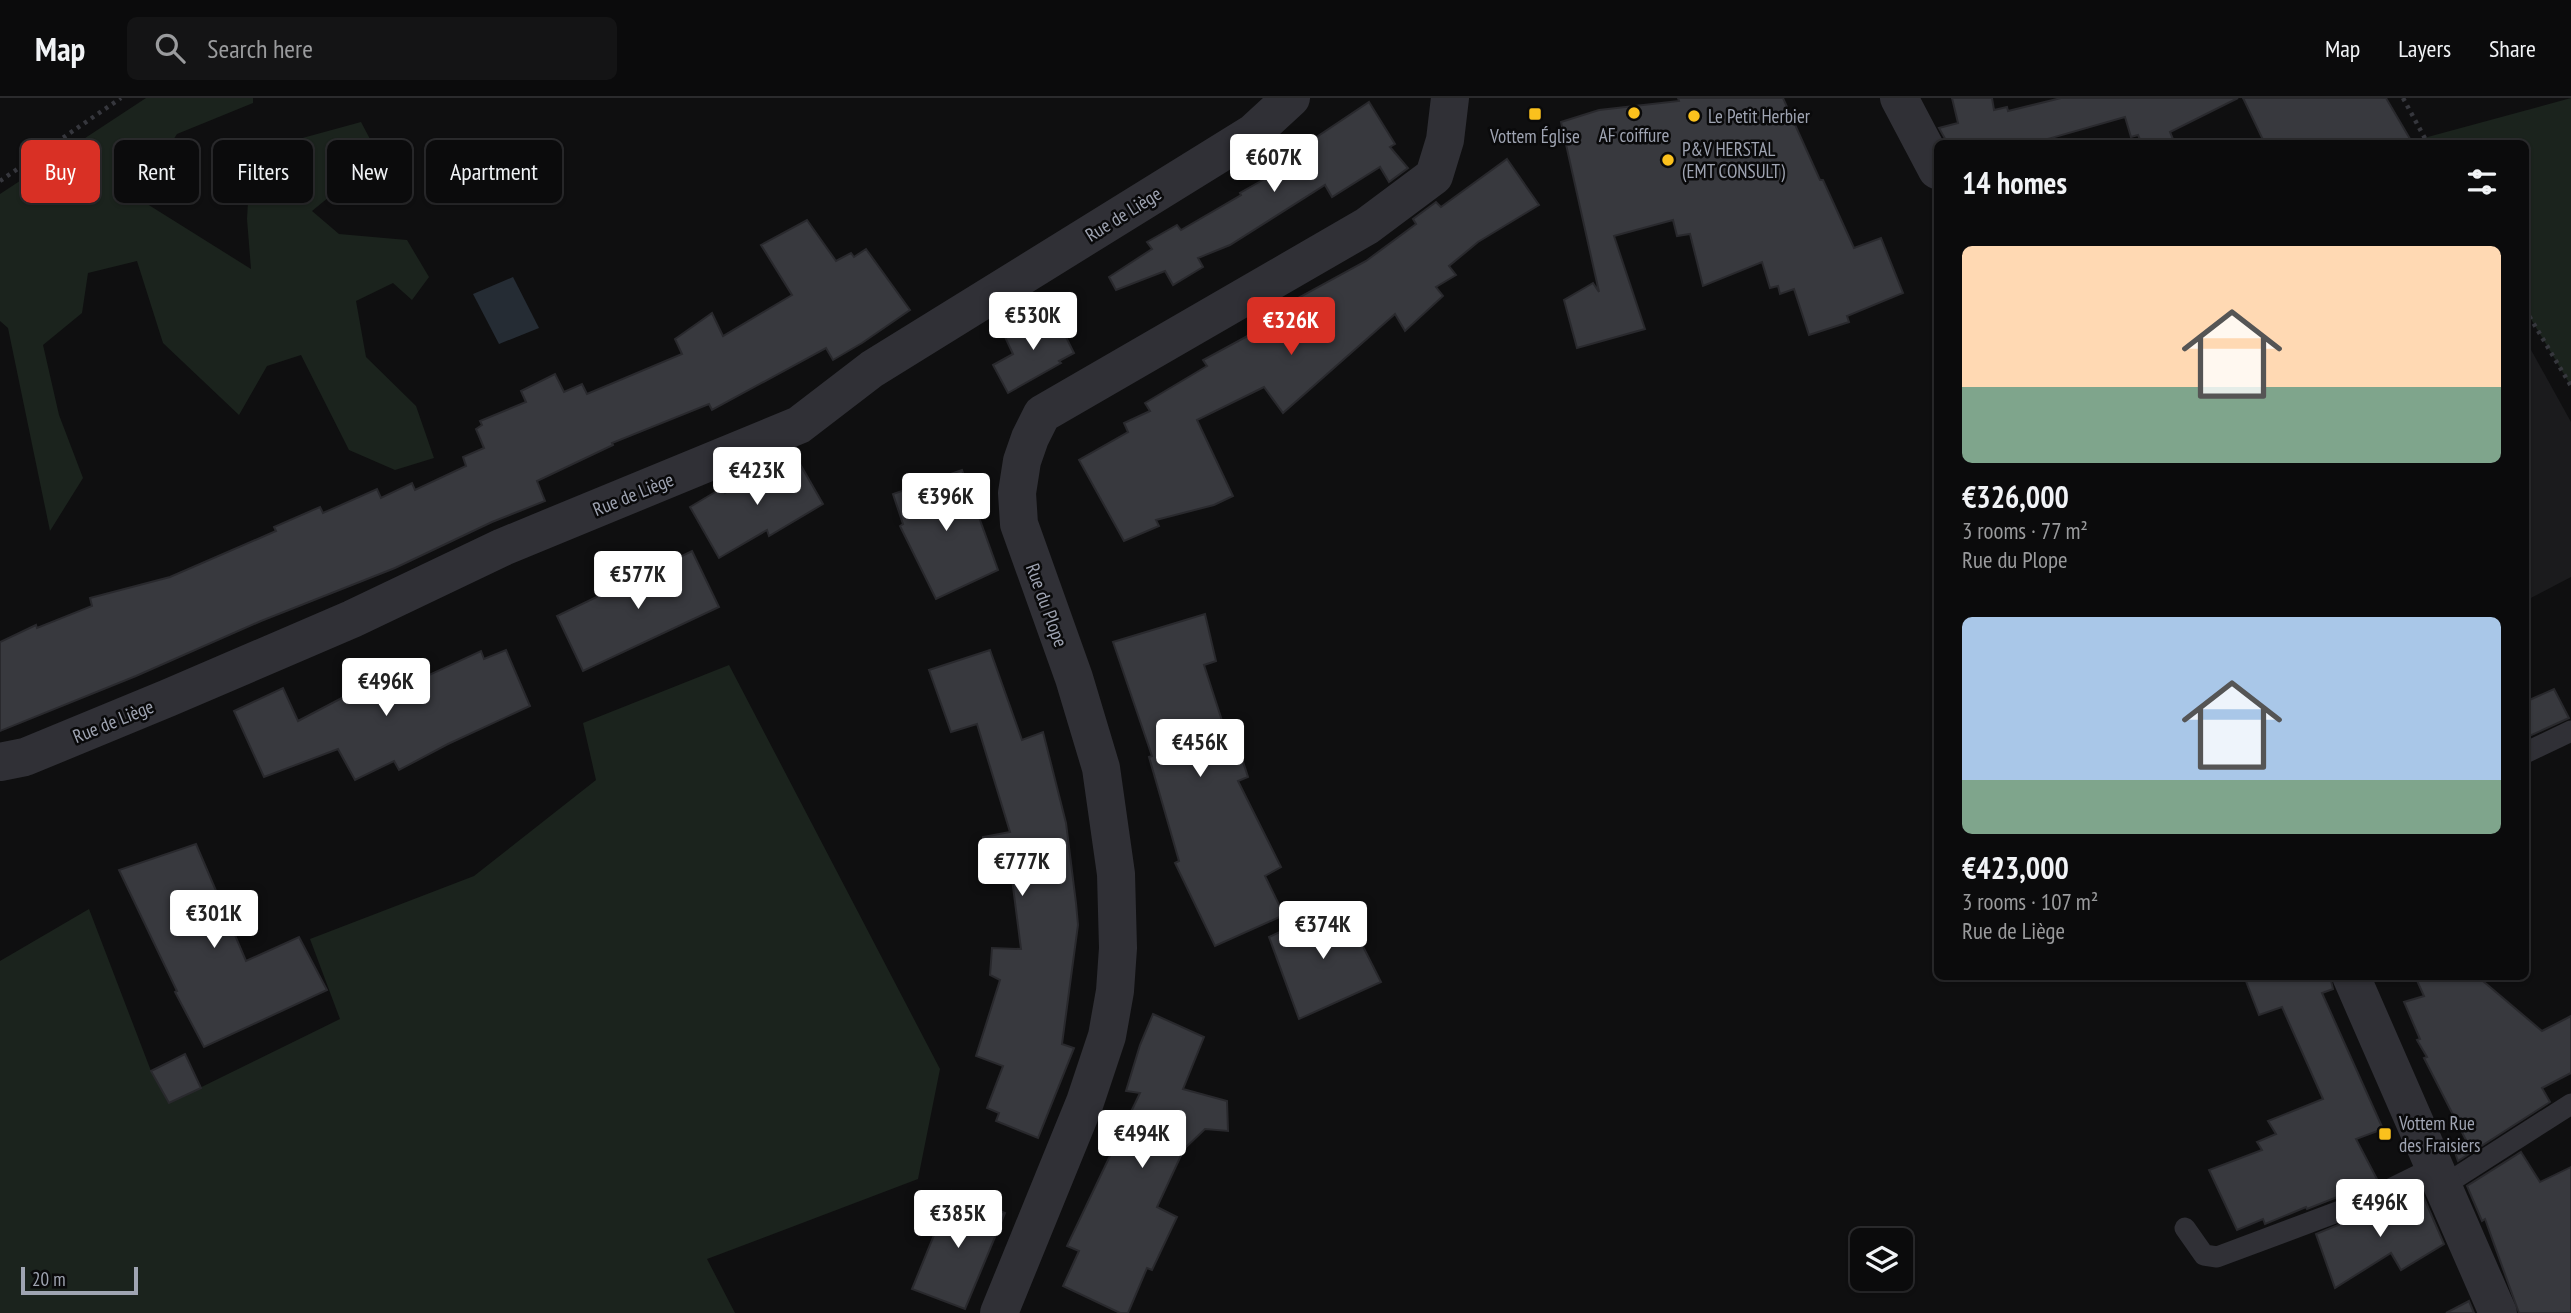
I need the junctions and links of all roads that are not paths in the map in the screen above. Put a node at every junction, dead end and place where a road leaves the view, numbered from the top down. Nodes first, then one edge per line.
1 (1291, 98) edge
2 (1450, 98) edge
3 (1899, 98) edge
4 (1934, 164) edge
5 (2571, 731) edge
6 (2529, 751) edge
7 (0, 762) edge
8 (2353, 980) edge
9 (2571, 1104) edge
10 (2439, 1176) junction
11 (2185, 1228) dead end
12 (999, 1313) edge
13 (2498, 1313) edge

1 - 7 street, Rue de Liège
2 - 12 street, Rue du Plope
3 - 4 street
5 - 6 lane
8 - 10 street
9 - 10 lane
10 - 11 lane
10 - 13 street

